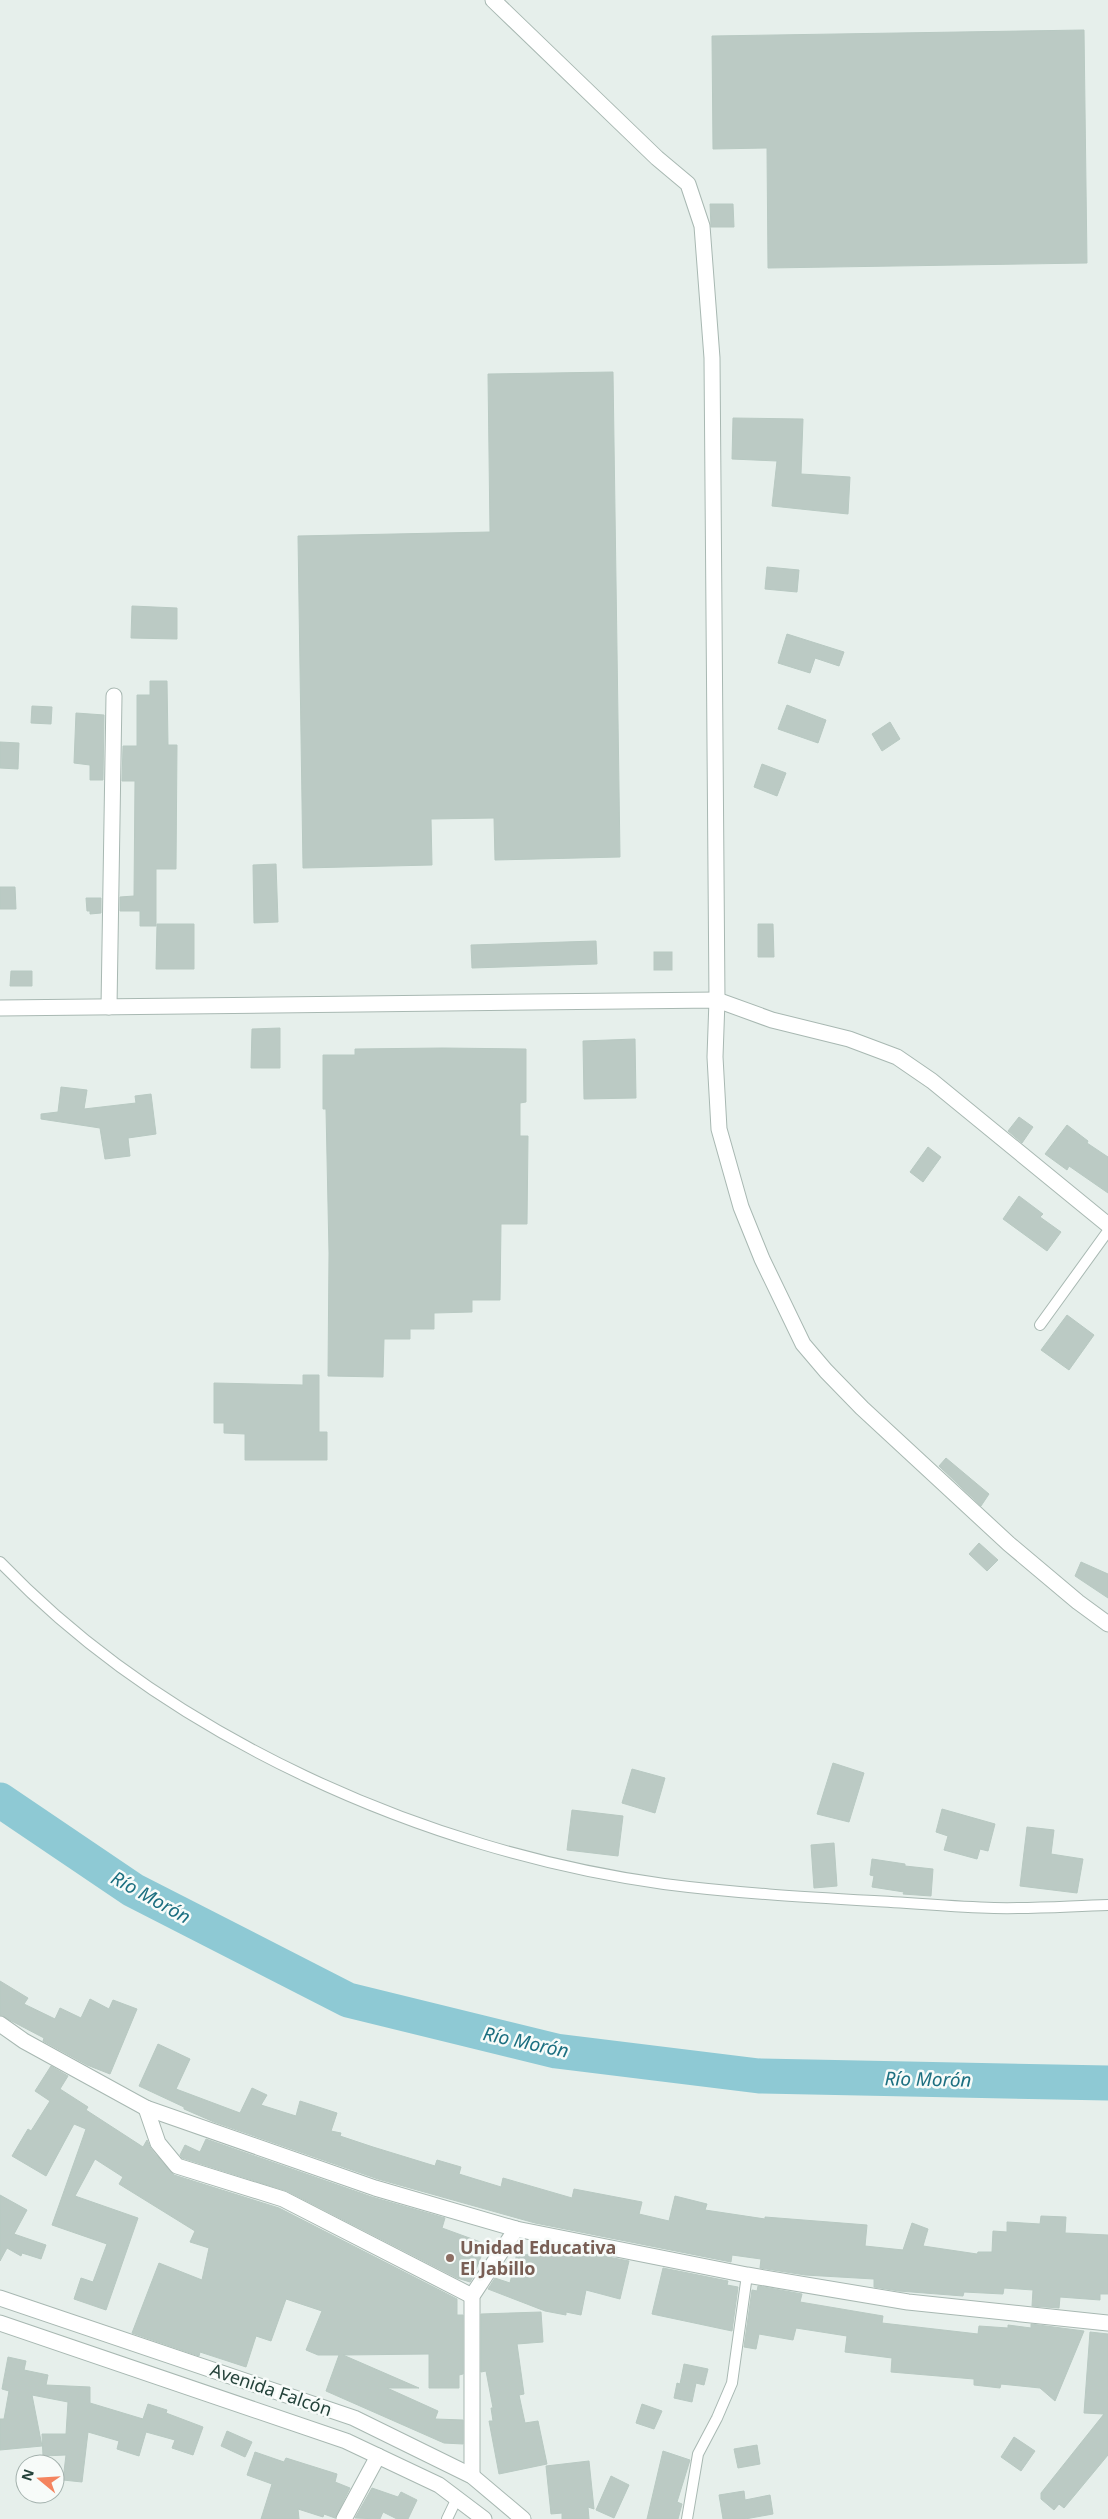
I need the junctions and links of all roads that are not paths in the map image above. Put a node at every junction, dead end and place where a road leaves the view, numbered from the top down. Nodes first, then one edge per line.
1 (493, 0) edge
2 (114, 696) dead end
3 (717, 1000) junction
4 (109, 1007) junction
5 (0, 1008) edge
6 (1108, 1225) edge
7 (1108, 1231) edge
8 (1040, 1325) dead end
9 (0, 1562) edge
10 (1108, 1624) edge
11 (1108, 1905) edge
12 (0, 2024) edge
13 (146, 2108) junction
14 (516, 2229) junction
15 (747, 2275) junction
16 (472, 2296) junction
17 (0, 2298) edge
18 (0, 2323) edge
19 (1108, 2323) edge
20 (378, 2456) junction
21 (472, 2476) junction
22 (457, 2498) junction
23 (344, 2519) edge
24 (447, 2519) edge
25 (484, 2519) edge
26 (523, 2519) edge
27 (687, 2519) edge

1 - 3 street
2 - 4 street
3 - 4 street
3 - 6 street
3 - 10 street
4 - 5 street
7 - 8 lane
9 - 11 lane
12 - 13 street
13 - 14 street
13 - 16 street
14 - 15 street
14 - 16 street
15 - 19 street
15 - 27 lane
16 - 21 street
17 - 21 street, Avenida Falcón
18 - 20 street, Avenida Falcón
20 - 22 street, Avenida Falcón
20 - 23 street
21 - 26 street, Avenida Falcón
22 - 24 lane
22 - 25 street, Avenida Falcón

